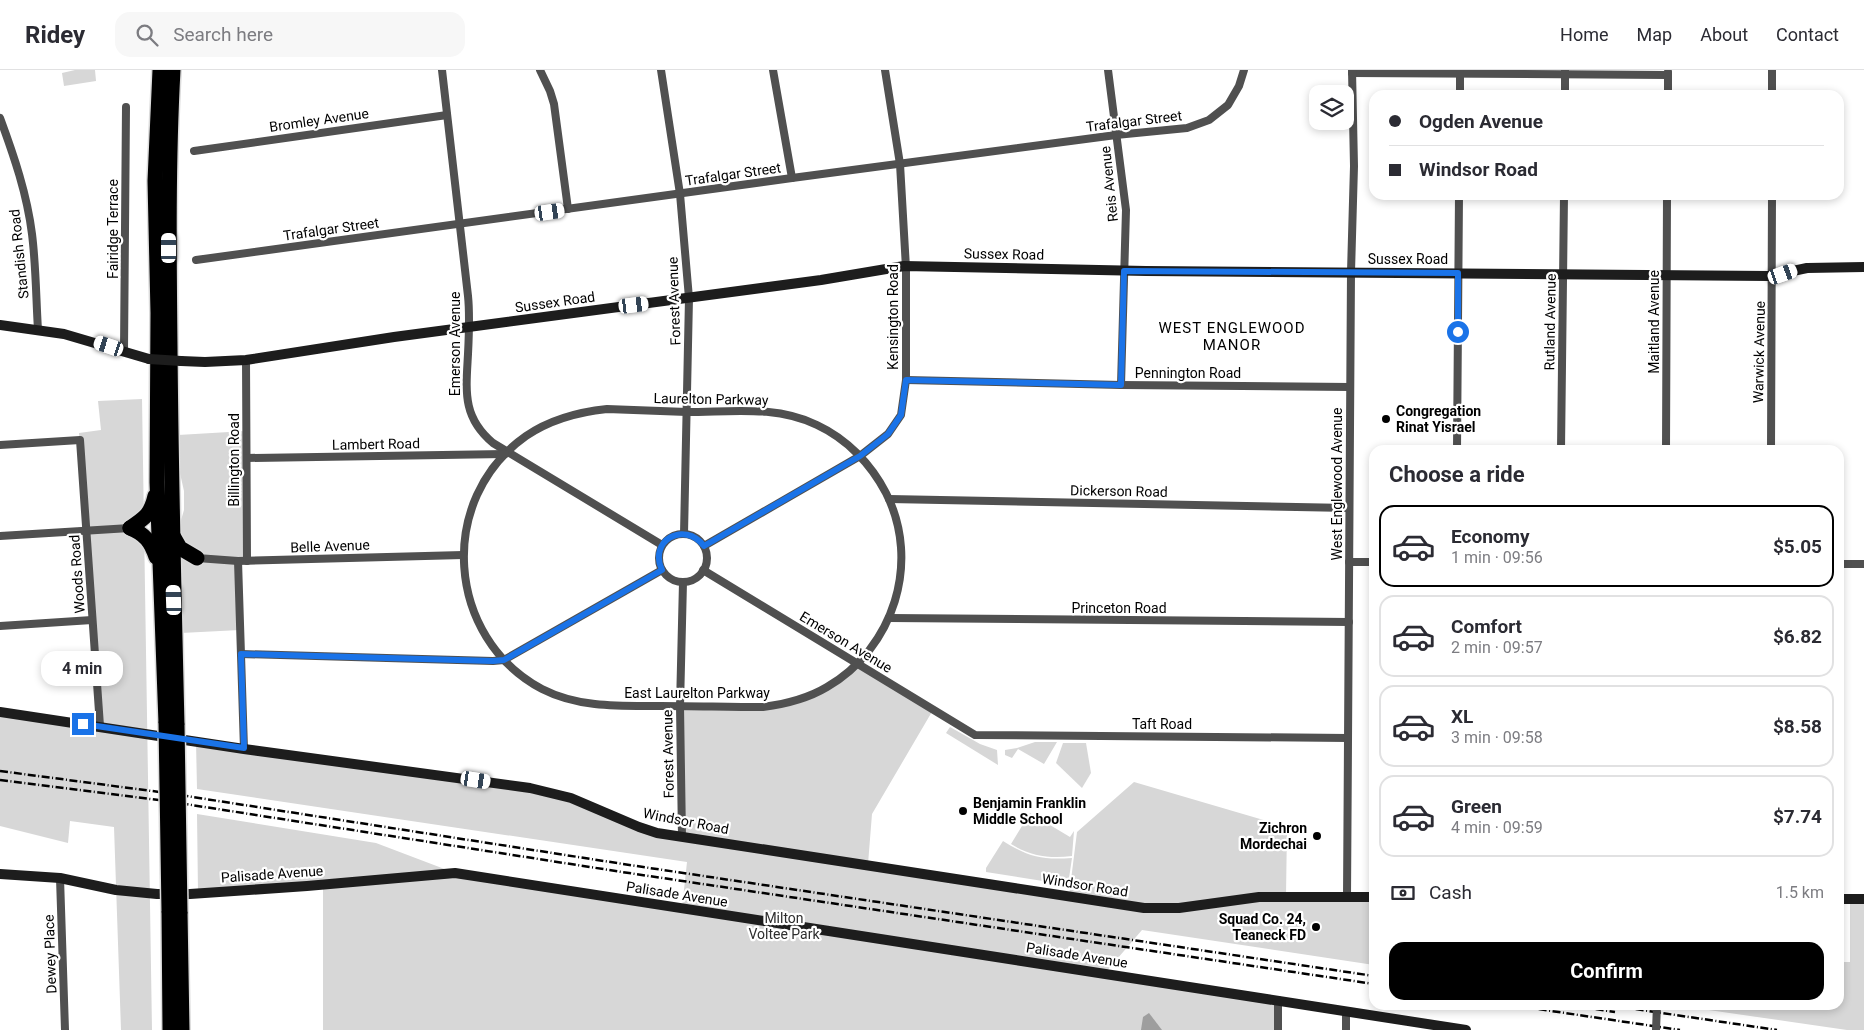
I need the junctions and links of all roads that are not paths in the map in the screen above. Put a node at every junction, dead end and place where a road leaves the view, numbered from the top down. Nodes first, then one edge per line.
1 (160, 70) edge
2 (173, 70) edge
3 (442, 70) edge
4 (540, 70) edge
5 (661, 70) edge
6 (773, 70) edge
7 (885, 70) edge
8 (1108, 70) edge
9 (1244, 70) edge
10 (1772, 70) edge
11 (1352, 71) edge
12 (1565, 72) edge
13 (1668, 72) edge
14 (1460, 73) junction
15 (1460, 90) edge
16 (1565, 90) edge
17 (1668, 90) edge
18 (1772, 90) edge
19 (126, 107) dead end
20 (447, 115) junction
21 (0, 118) edge
22 (1116, 135) junction
23 (194, 151) dead end
24 (900, 164) junction
25 (792, 178) junction
26 (680, 194) junction
27 (1459, 200) edge
28 (1564, 200) edge
29 (1667, 200) edge
30 (1772, 200) edge
31 (568, 209) junction
32 (460, 224) junction
33 (196, 260) dead end
34 (906, 266) junction
35 (1864, 267) edge
36 (1124, 271) junction
37 (1350, 272) junction
38 (1458, 273) junction
39 (1563, 274) junction
40 (1667, 275) junction
41 (1773, 276) junction
42 (689, 298) junction
43 (0, 325) edge
44 (470, 327) junction
45 (38, 330) junction
46 (124, 352) junction
47 (246, 360) junction
48 (906, 380) junction
49 (1121, 385) junction
50 (1350, 387) junction
51 (687, 412) junction
52 (0, 445) edge
53 (1457, 445) edge
54 (1562, 445) edge
55 (1666, 445) edge
56 (1771, 445) edge
57 (506, 453) junction
58 (860, 456) junction
59 (246, 458) junction
60 (157, 482) junction
61 (889, 499) junction
62 (1349, 508) junction
63 (130, 528) junction
64 (86, 532) junction
65 (172, 534) junction
66 (684, 534) junction
67 (0, 536) edge
68 (662, 545) junction
69 (704, 546) junction
70 (463, 556) junction
71 (197, 558) junction
72 (238, 561) junction
73 (247, 561) junction
74 (1349, 562) junction
75 (1369, 562) edge
76 (1844, 564) edge
77 (1864, 564) edge
78 (160, 565) junction
79 (662, 570) junction
80 (703, 570) junction
81 (173, 582) junction
82 (683, 582) junction
83 (889, 618) junction
84 (92, 620) junction
85 (1349, 622) junction
86 (0, 626) edge
87 (241, 654) junction
88 (504, 660) junction
89 (858, 664) junction
90 (680, 706) junction
91 (0, 712) edge
92 (171, 724) junction
93 (100, 726) junction
94 (975, 735) joint
95 (1348, 738) junction
96 (244, 748) junction
97 (682, 837) junction
98 (0, 874) edge
99 (60, 878) junction
100 (1369, 897) edge
101 (1347, 898) junction
102 (1844, 899) edge
103 (1864, 899) edge
104 (174, 912) junction
105 (1278, 1000) junction
106 (1346, 1010) junction
107 (1657, 1010) edge
108 (64, 1030) edge
109 (170, 1030) edge
110 (182, 1030) edge
111 (1278, 1030) edge
112 (1346, 1030) edge
113 (1463, 1030) edge
114 (1656, 1030) edge

1 - 60 highway
2 - 65 highway
3 - 20 street, Emerson Avenue
4 - 31 street
5 - 26 street, Forest Avenue
6 - 25 street
7 - 24 street, Kensington Road
8 - 22 street, Reis Avenue
9 - 22 street, Trafalgar Street
10 - 18 street
11 - 14 street
11 - 37 street, West Englewood Avenue
12 - 13 street
12 - 14 street
12 - 16 street
13 - 17 street
14 - 15 street
19 - 46 street, Fairidge Terrace
20 - 23 street, Bromley Avenue
20 - 32 street, Emerson Avenue
21 - 45 street, Standish Road
22 - 24 street, Trafalgar Street
22 - 36 street, Reis Avenue
24 - 25 street, Trafalgar Street
24 - 34 street, Kensington Road
25 - 26 street, Trafalgar Street
26 - 31 street, Trafalgar Street
26 - 42 street, Forest Avenue
27 - 38 street
28 - 39 street, Rutland Avenue
29 - 40 street, Maitland Avenue
30 - 41 street, Warwick Avenue
31 - 32 street, Trafalgar Street
32 - 33 street, Trafalgar Street
32 - 44 street, Emerson Avenue
34 - 36 street, Sussex Road
34 - 42 street, Sussex Road
34 - 48 street, Kensington Road
35 - 41 street, Sussex Road
36 - 37 street, Sussex Road
36 - 49 street, Reis Avenue
37 - 38 street, Sussex Road
37 - 50 street, West Englewood Avenue
38 - 39 street, Sussex Road
38 - 53 street
39 - 40 street, Sussex Road
39 - 54 street, Rutland Avenue
40 - 41 street, Sussex Road
40 - 55 street, Maitland Avenue
41 - 56 street, Warwick Avenue
42 - 44 street, Sussex Road
42 - 51 street, Forest Avenue
43 - 45 street, Sussex Road
44 - 47 street, Sussex Road
44 - 57 street, Emerson Avenue
45 - 46 street, Sussex Road
46 - 47 street, Sussex Road, bridge
47 - 59 street, Billington Road
48 - 49 street, Pennington Road
48 - 58 street, Kensington Road
49 - 50 street, Pennington Road
50 - 62 street, West Englewood Avenue
51 - 57 street, Laurelton Parkway
51 - 58 street, Laurelton Parkway
51 - 66 street, Forest Avenue
52 - 64 street, Woods Road
57 - 59 street, Lambert Road
57 - 68 street, Emerson Avenue
57 - 70 street, Laurelton Parkway
58 - 61 street, Laurelton Parkway
58 - 69 street, Kensington Road
59 - 73 street, Billington Road
60 - 63 highway
60 - 78 highway
61 - 62 street, Dickerson Road
61 - 83 street, East Laurelton Parkway
62 - 74 street, West Englewood Avenue
63 - 64 street
63 - 78 highway
64 - 67 street
64 - 84 street, Woods Road
65 - 71 highway
65 - 81 highway
66 - 68 street
66 - 69 street
68 - 79 street
69 - 80 street
70 - 73 street, Belle Avenue
70 - 88 street, East Laurelton Parkway
71 - 72 street, Belle Avenue
71 - 81 highway
72 - 73 street, Belle Avenue
72 - 87 street
74 - 75 street
74 - 85 street, West Englewood Avenue
76 - 77 street
78 - 92 highway
79 - 82 street
79 - 88 street
80 - 82 street
80 - 89 street, Emerson Avenue
81 - 92 highway
82 - 90 street, Forest Avenue
83 - 85 street, Princeton Road
83 - 89 street, East Laurelton Parkway
84 - 86 street
84 - 93 street, Woods Road
85 - 95 street, West Englewood Avenue
87 - 88 street
87 - 96 street
88 - 90 street, East Laurelton Parkway
89 - 90 street, East Laurelton Parkway
89 - 94 street, Emerson Avenue
90 - 97 street, Forest Avenue
91 - 93 street, Windsor Road
92 - 104 highway, bridge
93 - 96 street, Windsor Road
94 - 95 street, Taft Road
95 - 101 street, West Englewood Avenue
96 - 97 street, Windsor Road
97 - 101 street, Windsor Road
98 - 99 street, Palisade Avenue
99 - 105 street, Palisade Avenue
99 - 108 street, Dewey Place
100 - 101 street, Windsor Road
102 - 103 street
104 - 109 highway
104 - 110 highway
105 - 106 street, Palisade Avenue
105 - 111 street
106 - 112 street
106 - 113 street, Palisade Avenue
107 - 114 street, bridge

